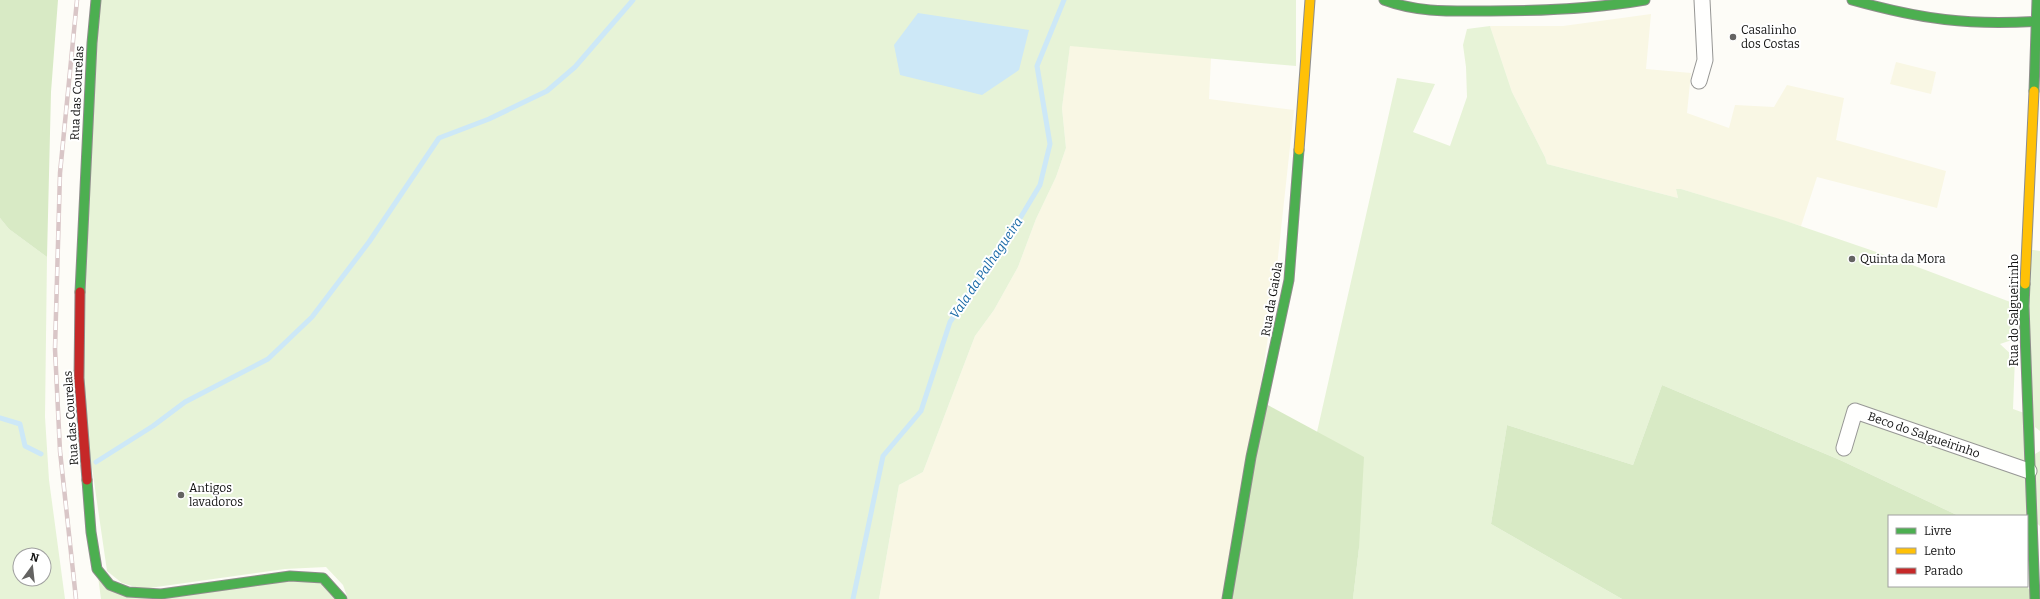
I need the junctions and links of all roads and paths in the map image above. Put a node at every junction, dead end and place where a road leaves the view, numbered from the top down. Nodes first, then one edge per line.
1 (96, 0) edge
2 (1310, 0) edge
3 (1384, 0) edge
4 (1645, 0) edge
5 (1702, 0) edge
6 (1852, 0) edge
7 (2037, 0) edge
8 (2038, 21) edge
9 (1699, 81) dead end
10 (2034, 441) edge
11 (1844, 448) dead end
12 (2029, 471) junction
13 (342, 599) edge
14 (1226, 599) edge
15 (2035, 599) edge

1 - 13 street, Rua das Courelas
2 - 14 street, Rua da Gaiola
3 - 4 street
5 - 9 street
6 - 8 street
7 - 8 street, Rua do Salgueirinho
8 - 10 street, Rua do Salgueirinho
10 - 12 street, Rua do Salgueirinho
11 - 12 street, Beco do Salgueirinho
12 - 15 street, Rua do Salgueirinho

